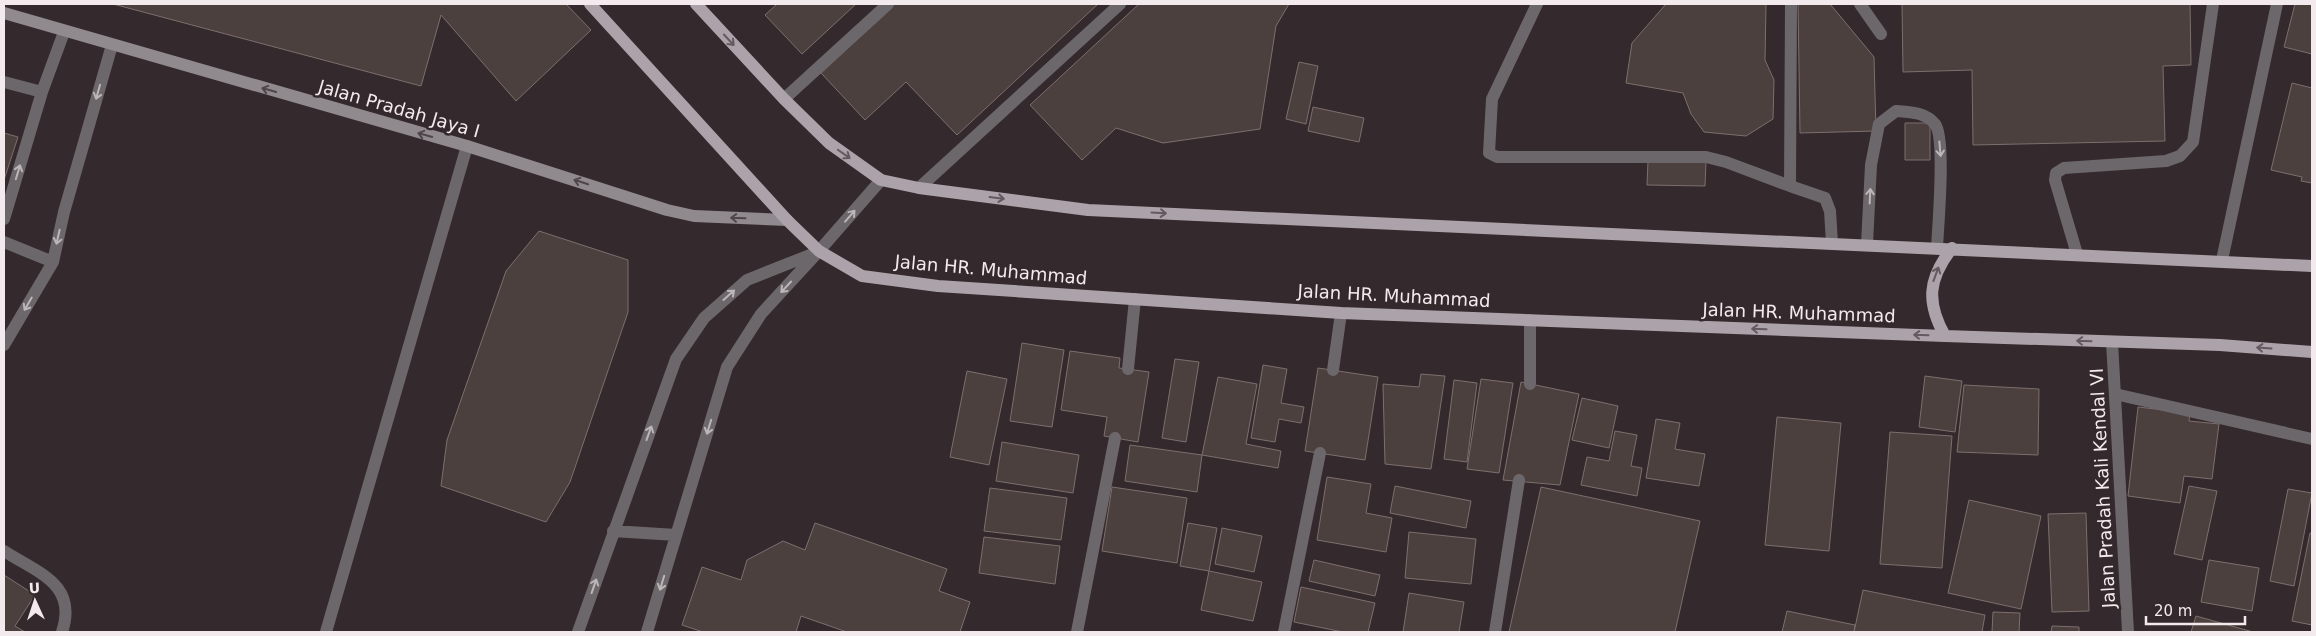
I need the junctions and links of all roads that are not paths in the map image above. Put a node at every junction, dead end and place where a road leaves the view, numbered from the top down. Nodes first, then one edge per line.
1 (590, 4) edge
2 (696, 4) edge
3 (888, 4) edge
4 (1120, 4) edge
5 (1537, 4) edge
6 (1791, 4) edge
7 (1860, 4) edge
8 (2213, 4) edge
9 (2277, 4) edge
10 (4, 14) edge
11 (64, 32) junction
12 (1881, 34) dead end
13 (112, 45) junction
14 (4, 82) edge
15 (42, 92) junction
16 (784, 99) junction
17 (467, 146) junction
18 (881, 180) junction
19 (1790, 186) junction
20 (919, 188) junction
21 (4, 219) edge
22 (787, 220) junction
23 (4, 242) edge
24 (1832, 243) junction
25 (1867, 244) junction
26 (1937, 248) junction
27 (1952, 248) junction
28 (820, 251) junction
29 (2077, 254) junction
30 (2222, 260) junction
31 (52, 262) junction
32 (2312, 266) edge
33 (1135, 299) junction
34 (1341, 313) junction
35 (1530, 320) junction
36 (1945, 336) junction
37 (2112, 342) junction
38 (4, 345) edge
39 (2312, 352) edge
40 (1128, 369) dead end
41 (1333, 370) dead end
42 (1530, 384) dead end
43 (2115, 394) junction
44 (1115, 438) dead end
45 (2312, 439) edge
46 (1320, 453) dead end
47 (1519, 480) dead end
48 (613, 531) junction
49 (676, 535) junction
50 (4, 551) edge
51 (62, 632) edge
52 (326, 632) edge
53 (578, 632) edge
54 (647, 632) edge
55 (1076, 632) edge
56 (1284, 632) edge
57 (1495, 632) edge
58 (2128, 632) edge

1 - 22 main road, Jalan HR. Muhammad
2 -> 16 main road
3 - 16 street
4 - 20 street
5 - 19 street
6 - 19 street
7 - 12 street
8 - 29 street
9 - 30 street
10 - 11 street, Jalan Pradah Jaya I
11 - 13 street, Jalan Pradah Jaya I
11 - 15 street
17 -> 13 street, Jalan Pradah Jaya I
13 -> 31 street
14 - 15 street
21 -> 15 street
16 -> 18 main road
22 -> 17 street, Jalan Pradah Jaya I
17 - 52 street
18 - 20 main road
28 -> 18 street
19 - 24 street
20 -> 24 main road
22 - 28 main road, Jalan HR. Muhammad
23 - 31 street
24 - 25 main road
25 - 26 main road
25 -> 26 street
26 - 27 main road
27 - 29 main road
36 -> 27 main road
28 - 33 main road, Jalan HR. Muhammad
48 -> 28 street
28 -> 49 street
29 - 30 main road
30 - 32 main road
31 -> 38 street
33 - 34 main road, Jalan HR. Muhammad
33 - 40 street
34 - 35 main road, Jalan HR. Muhammad
34 - 41 street
36 -> 35 main road, Jalan HR. Muhammad
35 - 42 street
37 -> 36 main road, Jalan HR. Muhammad
39 -> 37 main road, Jalan HR. Muhammad
37 - 43 street, Jalan Pradah Kali Kendal VI
43 - 45 street
43 - 58 street, Jalan Pradah Kali Kendal VI
44 - 55 street
46 - 56 street
47 - 57 street
48 - 49 street
53 -> 48 street
49 -> 54 street
50 - 51 street

